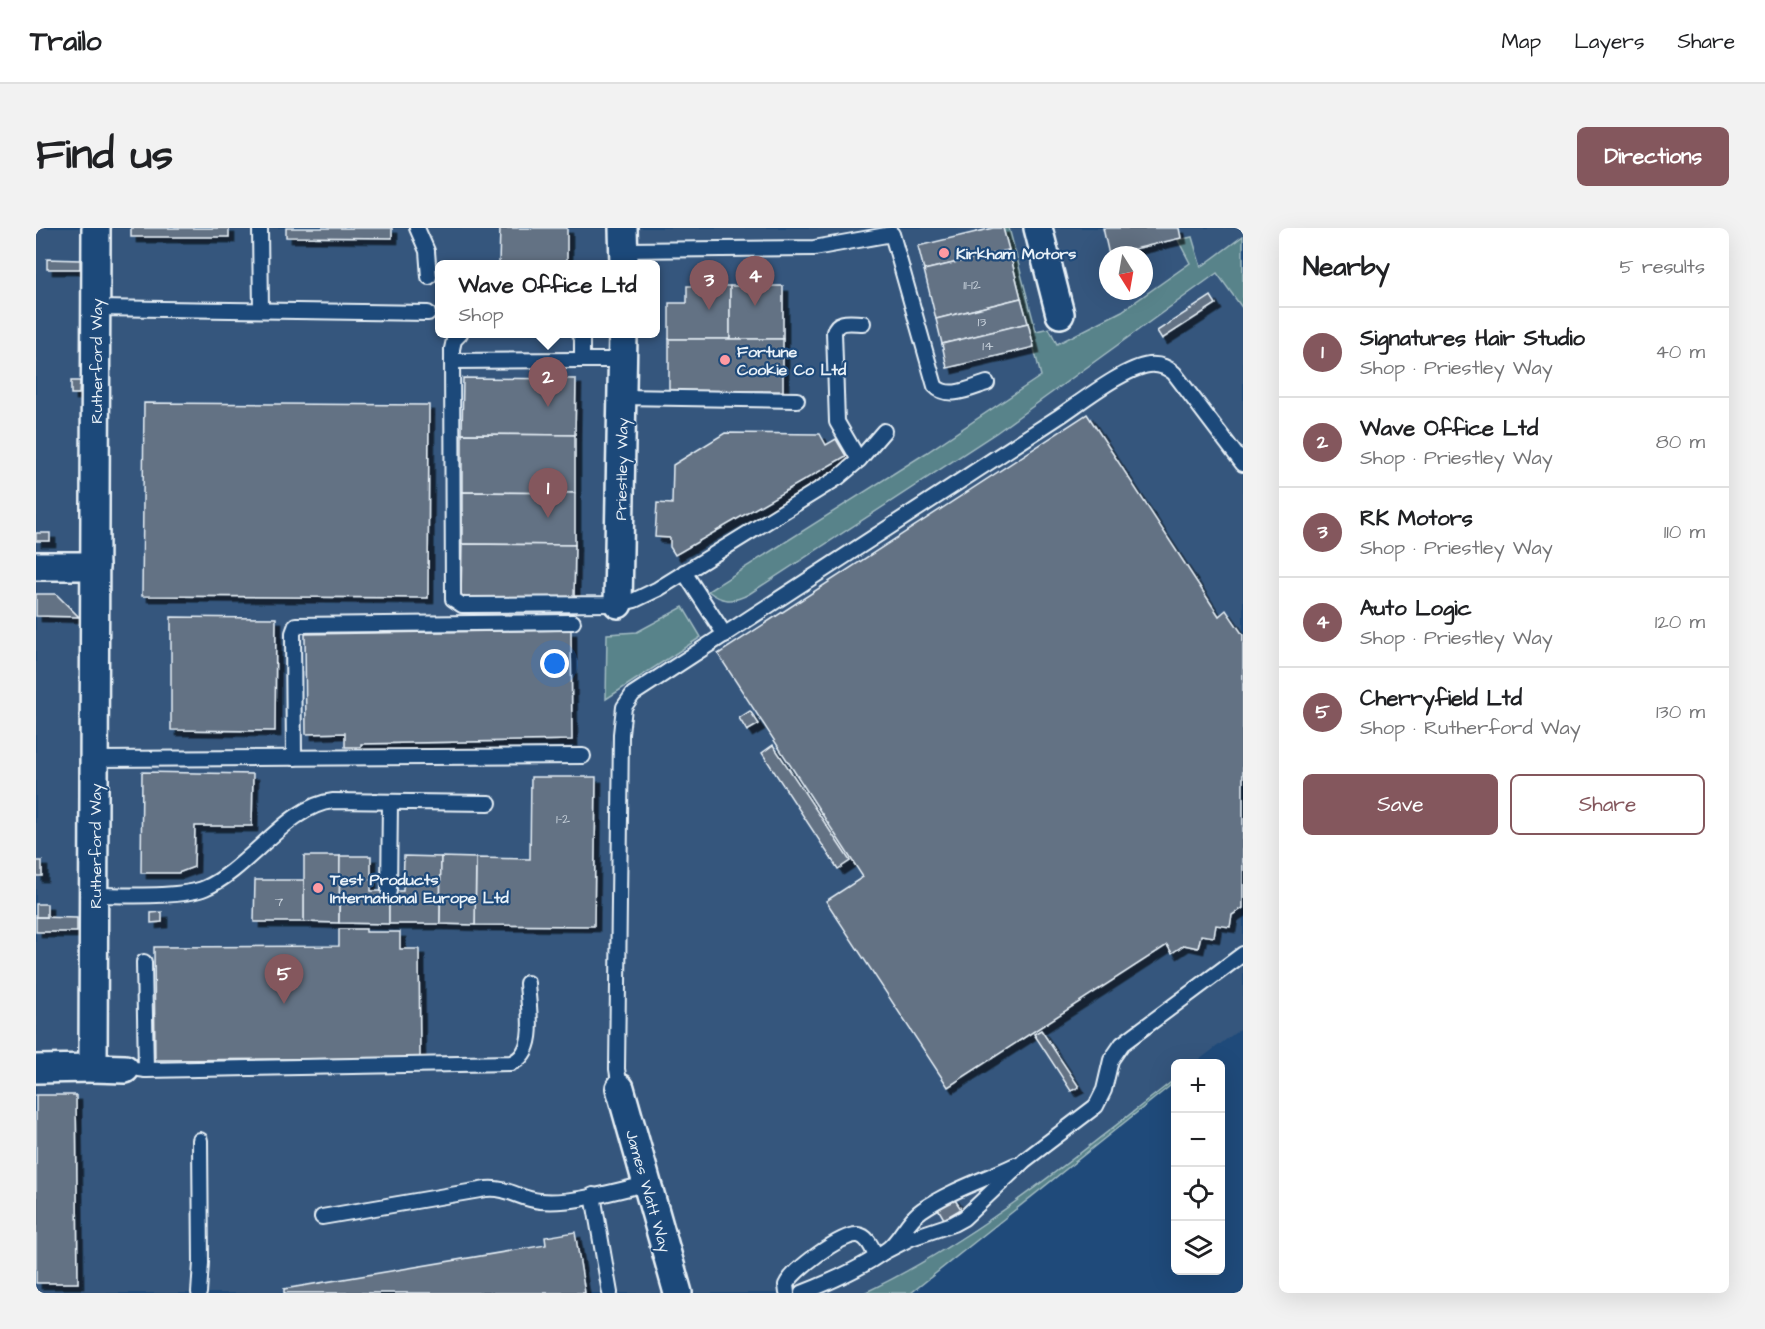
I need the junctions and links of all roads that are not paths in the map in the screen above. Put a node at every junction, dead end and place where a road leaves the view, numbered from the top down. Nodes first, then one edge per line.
1 (96, 228) edge
2 (260, 228) edge
3 (417, 228) edge
4 (1038, 228) edge
5 (892, 231) edge
6 (624, 247) edge
7 (429, 276) dead end
8 (97, 309) junction
9 (261, 310) junction
10 (428, 313) dead end
11 (1060, 314) dead end
12 (863, 323) dead end
13 (457, 338) edge
14 (582, 338) edge
15 (623, 338) edge
16 (582, 360) junction
17 (623, 360) junction
18 (452, 361) junction
19 (987, 383) dead end
20 (622, 397) junction
21 (797, 400) dead end
22 (884, 431) dead end
23 (859, 460) junction
24 (1243, 464) edge
25 (36, 566) edge
26 (95, 566) junction
27 (684, 572) junction
28 (618, 604) junction
29 (573, 622) dead end
30 (725, 635) junction
31 (583, 756) dead end
32 (294, 758) junction
33 (95, 759) junction
34 (390, 802) junction
35 (489, 803) dead end
36 (389, 891) dead end
37 (95, 895) junction
38 (1243, 954) edge
39 (144, 962) dead end
40 (527, 983) dead end
41 (93, 1068) junction
42 (36, 1069) edge
43 (136, 1069) junction
44 (620, 1088) joint
45 (200, 1140) dead end
46 (1024, 1160) junction
47 (646, 1184) junction
48 (592, 1195) junction
49 (322, 1216) dead end
50 (876, 1256) junction
51 (199, 1293) edge
52 (610, 1293) edge
53 (678, 1293) edge
54 (787, 1293) edge
55 (802, 1293) edge

1 - 8 street, Rutherford Way
2 - 9 lane
3 - 7 lane
4 - 11 street
5 - 6 lane
5 - 19 lane
8 - 9 lane
8 - 26 street, Rutherford Way
9 - 10 lane
12 - 23 lane
13 - 18 lane
14 - 16 lane
15 - 17 street, Priestley Way
16 - 17 lane
16 - 18 lane
17 - 20 street, Priestley Way
18 - 28 lane
20 - 21 lane
20 - 28 street, Priestley Way
22 - 23 lane
23 - 27 lane
24 - 30 lane
25 - 26 street
26 - 33 street, Rutherford Way
27 - 28 lane
27 - 30 lane
29 - 32 lane
30 - 44 lane
31 - 32 lane
32 - 33 lane
33 - 37 street, Rutherford Way
34 - 35 lane
34 - 36 lane
34 - 37 lane
37 - 41 street, Rutherford Way
38 - 46 lane
39 - 43 lane
40 - 43 lane
41 - 42 street
41 - 43 street
44 - 47 street, James Watt Way
45 - 51 lane
46 - 50 lane
46 - 50 lane
47 - 48 lane
47 - 53 street, James Watt Way
48 - 49 lane
48 - 52 lane
50 - 54 lane
50 - 55 lane

